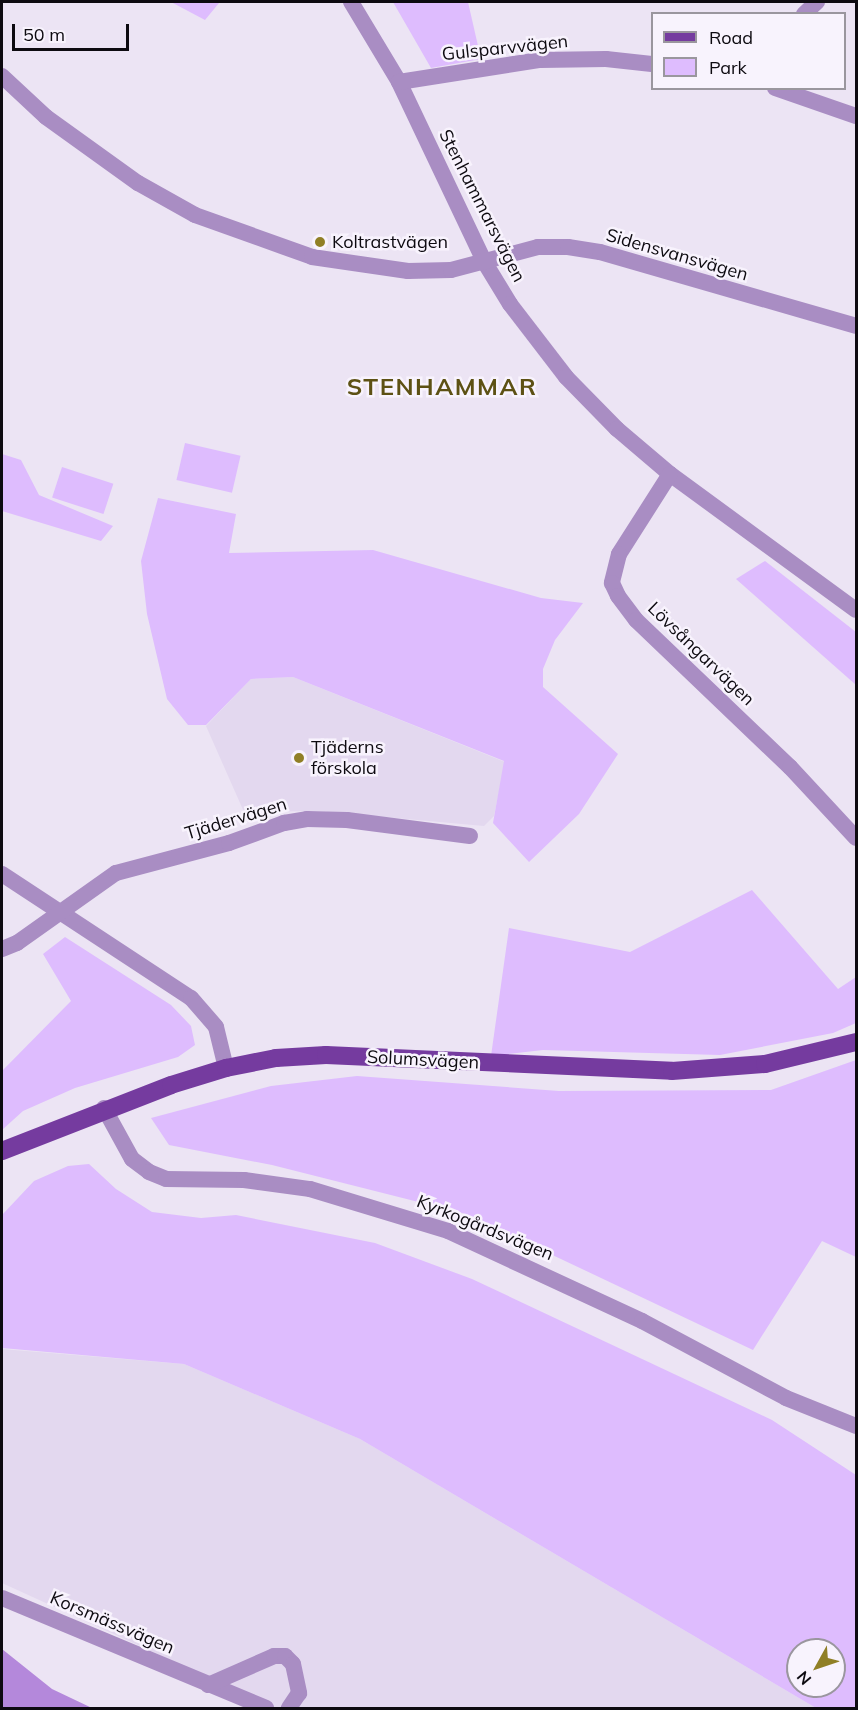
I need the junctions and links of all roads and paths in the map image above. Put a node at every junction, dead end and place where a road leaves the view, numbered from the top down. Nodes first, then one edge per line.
1 (351, 2) edge
2 (651, 64) edge
3 (2, 76) edge
4 (399, 82) junction
5 (781, 90) edge
6 (856, 116) edge
7 (485, 263) junction
8 (856, 326) edge
9 (670, 474) junction
10 (856, 610) edge
11 (470, 836) dead end
12 (856, 838) edge
13 (2, 874) edge
14 (62, 912) junction
15 (2, 949) edge
16 (856, 1042) edge
17 (226, 1068) junction
18 (104, 1108) junction
19 (2, 1150) edge
20 (856, 1426) edge
21 (2, 1598) edge
22 (208, 1685) junction
23 (266, 1708) edge
24 (289, 1708) edge

1 - 4 street, Stenhammarsvägen
2 - 4 street, Gulsparvvägen
3 - 7 street
4 - 7 street, Stenhammarsvägen
5 - 6 street
7 - 8 street, Sidensvansvägen
7 - 9 street, Stenhammarsvägen
9 - 10 street, Stenhammarsvägen
9 - 12 street, Lövsångarvägen
11 - 14 street, Tjädervägen
13 - 14 street
14 - 15 street, Tjädervägen
14 - 17 street
16 - 17 main road, Solumsvägen
17 - 18 main road, Solumsvägen
18 - 19 main road, Solumsvägen
18 - 20 street, Kyrkogårdsvägen
21 - 22 street, Korsmässvägen
22 - 23 street, Korsmässvägen
22 - 24 street

